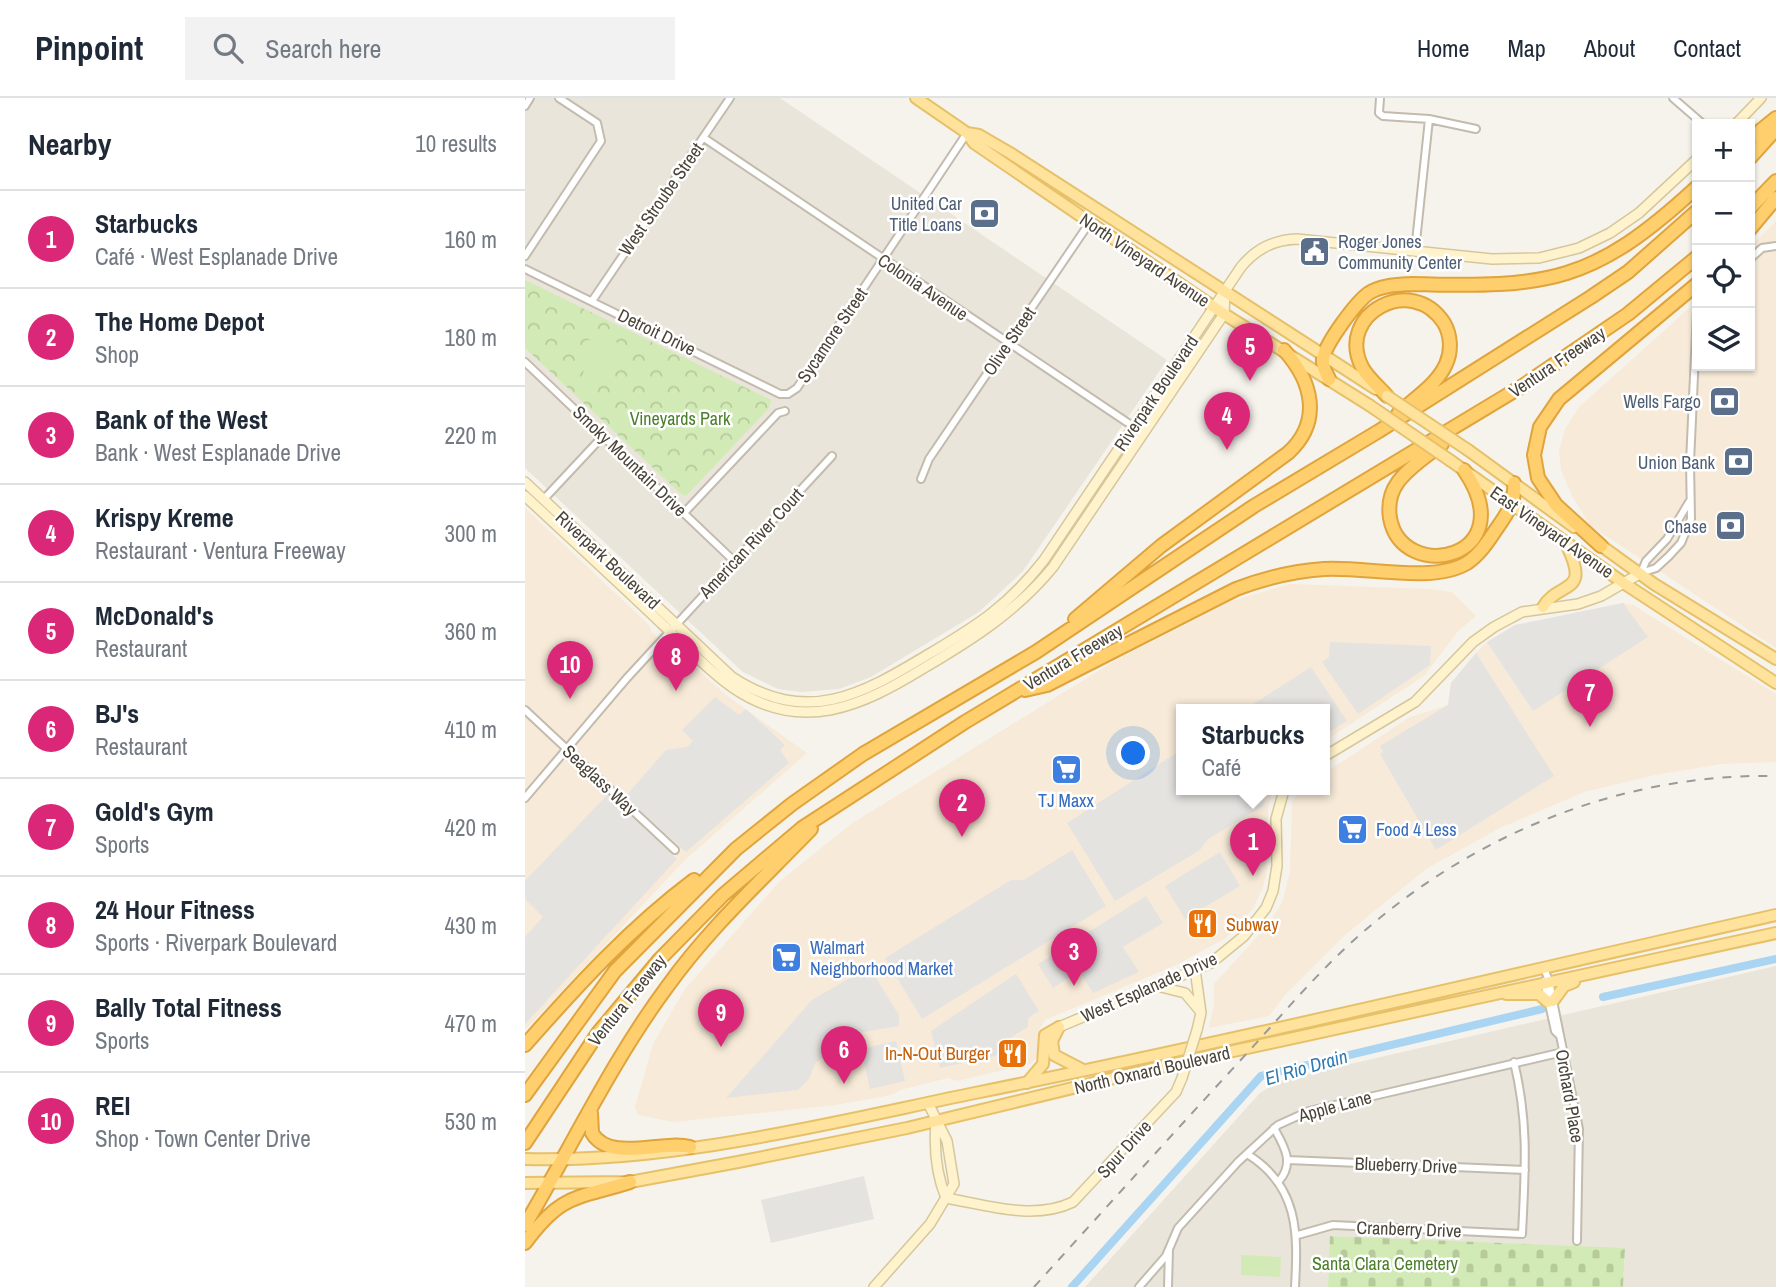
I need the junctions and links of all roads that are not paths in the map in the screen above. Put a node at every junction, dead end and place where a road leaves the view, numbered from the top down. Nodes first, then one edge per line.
1 (530, 98) edge
2 (559, 98) edge
3 (730, 98) edge
4 (916, 98) edge
5 (1380, 98) edge
6 (1674, 98) edge
7 (1761, 98) edge
8 (525, 106) edge
9 (1776, 118) edge
10 (1429, 119) junction
11 (1697, 119) edge
12 (1740, 119) edge
13 (1476, 129) dead end
14 (1776, 129) edge
15 (967, 132) junction
16 (1755, 135) edge
17 (704, 138) junction
18 (1755, 152) edge
19 (1692, 163) edge
20 (1776, 181) edge
21 (1692, 191) edge
22 (1776, 198) edge
23 (1755, 203) edge
24 (1692, 215) edge
25 (1090, 222) junction
26 (1755, 223) edge
27 (1143, 240) junction
28 (1776, 246) edge
29 (1415, 251) junction
30 (1755, 254) edge
31 (525, 257) edge
32 (883, 260) junction
33 (1692, 261) edge
34 (525, 268) edge
35 (1692, 288) edge
36 (1225, 294) junction
37 (592, 300) junction
38 (1214, 306) junction
39 (1224, 314) junction
40 (1007, 344) junction
41 (1284, 350) junction
42 (1323, 355) junction
43 (525, 362) edge
44 (1694, 371) edge
45 (1329, 379) junction
46 (788, 394) joint
47 (1387, 396) junction
48 (785, 411) dead end
49 (1387, 426) junction
50 (1132, 428) junction
51 (1455, 428) junction
52 (1143, 433) junction
53 (603, 436) junction
54 (832, 456) dead end
55 (1464, 470) junction
56 (921, 479) dead end
57 (525, 482) edge
58 (1514, 483) junction
59 (525, 496) edge
60 (544, 499) junction
61 (1689, 502) junction
62 (1513, 504) junction
63 (684, 513) junction
64 (1566, 544) junction
65 (1601, 545) junction
66 (734, 561) junction
67 (1643, 575) junction
68 (1625, 584) junction
69 (1543, 607) junction
70 (672, 627) junction
71 (1036, 652) junction
72 (1776, 659) edge
73 (1774, 680) edge
74 (1011, 694) junction
75 (525, 710) edge
76 (565, 747) junction
77 (1330, 753) edge
78 (1283, 795) edge
79 (525, 798) edge
80 (833, 806) junction
81 (736, 849) junction
82 (675, 850) dead end
83 (1776, 915) edge
84 (1776, 933) edge
85 (1637, 963) junction
86 (1543, 967) junction
87 (1195, 970) junction
88 (1547, 982) junction
89 (1154, 986) junction
90 (1497, 992) junction
91 (1551, 1002) junction
92 (1201, 1013) junction
93 (1059, 1027) junction
94 (525, 1045) edge
95 (1563, 1052) junction
96 (1514, 1062) junction
97 (1088, 1071) junction
98 (1027, 1083) junction
99 (525, 1095) edge
100 (595, 1102) junction
101 (928, 1102) junction
102 (936, 1121) junction
103 (1274, 1128) junction
104 (525, 1143) edge
105 (690, 1147) junction
106 (1247, 1154) junction
107 (525, 1159) edge
108 (563, 1160) junction
109 (1288, 1160) junction
110 (1525, 1170) junction
111 (1279, 1181) junction
112 (630, 1182) junction
113 (529, 1183) edge
114 (550, 1184) junction
115 (946, 1198) junction
116 (525, 1225) edge
117 (1298, 1235) junction
118 (1577, 1241) dead end
119 (525, 1243) edge
120 (1170, 1246) junction
121 (874, 1287) edge
122 (1139, 1287) edge
123 (1168, 1287) edge
124 (1295, 1287) edge

1 - 8 street
2 - 31 street
3 - 17 street, West Stroube Street
4 - 15 main road, North Vineyard Avenue
5 - 10 street
6 - 11 street
7 - 12 street
9 - 16 highway
10 - 13 street
10 - 29 street
14 - 18 highway
15 - 25 main road, North Vineyard Avenue
15 - 27 main road, North Vineyard Avenue
15 - 32 street, Sycamore Street
17 - 32 street, Colonia Avenue
17 - 37 street, West Stroube Street
19 - 29 street, Riverpark Boulevard
20 - 23 highway
21 - 42 highway
22 - 26 highway
24 - 49 highway, Ventura Freeway
25 - 27 main road
25 - 38 main road, North Vineyard Avenue
25 - 40 street, Olive Street
27 - 36 main road, North Vineyard Avenue
28 - 30 street
29 - 36 street, Riverpark Boulevard
32 - 40 street, Colonia Avenue
32 - 46 street, Sycamore Street
33 - 51 highway, Ventura Freeway
34 - 37 street, Detroit Drive
35 - 65 highway
36 - 38 street, Riverpark Boulevard
36 - 39 street
36 - 42 main road, North Vineyard Avenue
37 - 46 street, Detroit Drive
38 - 39 main road, North Vineyard Avenue
38 - 50 street, Riverpark Boulevard
39 - 41 main road, North Vineyard Avenue
39 - 52 street, Riverpark Boulevard
40 - 50 street, Colonia Avenue
40 - 56 street, Olive Street
41 - 45 main road, North Vineyard Avenue
41 - 71 highway
42 - 45 highway
42 - 47 main road, East Vineyard Avenue
43 - 53 street, Smoky Mountain Drive
44 - 61 street
45 - 55 main road, East Vineyard Avenue, bridge
47 - 49 highway
47 - 58 main road, East Vineyard Avenue, bridge
48 - 63 street
49 - 71 highway, Ventura Freeway
50 - 52 street, Colonia Avenue
50 - 70 street, Riverpark Boulevard
51 - 55 highway
51 - 74 highway, Ventura Freeway
52 - 70 street, Riverpark Boulevard
53 - 60 street
53 - 63 street, Smoky Mountain Drive
54 - 66 street, American River Court
55 - 62 main road, East Vineyard Avenue
57 - 60 street, Riverpark Boulevard
58 - 62 highway
58 - 65 main road, East Vineyard Avenue
59 - 70 street, Riverpark Boulevard
60 - 70 street, Riverpark Boulevard
61 - 67 street
61 - 67 street
62 - 64 main road, East Vineyard Avenue
62 - 74 highway
63 - 66 street, Smoky Mountain Drive
64 - 68 main road, East Vineyard Avenue
64 - 69 main road
65 - 67 main road, East Vineyard Avenue
66 - 70 street, American River Court
67 - 68 street
67 - 72 main road, East Vineyard Avenue
68 - 69 street
68 - 73 main road, East Vineyard Avenue
69 - 77 street
70 - 76 street, American River Court
71 - 81 highway, Ventura Freeway
74 - 80 highway, Ventura Freeway
75 - 76 street, Seaglass Way
76 - 79 street, American River Court
76 - 82 street, Seaglass Way
78 - 87 street, West Esplanade Drive
80 - 100 highway
80 - 104 highway, Ventura Freeway
81 - 94 highway
81 - 99 highway, Ventura Freeway
83 - 86 main road, North Oxnard Boulevard
84 - 85 main road, North Oxnard Boulevard
85 - 88 main road, North Oxnard Boulevard
85 - 91 main road
86 - 88 street, Orchard Place
86 - 97 main road, North Oxnard Boulevard
87 - 89 street, West Esplanade Drive
87 - 92 street, Spur Drive
88 - 90 main road, North Oxnard Boulevard
88 - 91 street, Orchard Place
89 - 92 street
89 - 93 street, West Esplanade Drive
90 - 91 main road
90 - 102 main road, North Oxnard Boulevard
91 - 95 street, Orchard Place
92 - 115 street, Spur Drive, bridge
93 - 97 main road
93 - 98 main road
95 - 96 street, Apple Lane
95 - 118 street, Orchard Place
96 - 103 street, Apple Lane
96 - 110 street
97 - 98 main road, North Oxnard Boulevard
98 - 101 main road, North Oxnard Boulevard
100 - 105 highway
100 - 108 highway
101 - 102 street
101 - 105 main road, North Oxnard Boulevard
102 - 112 main road, North Oxnard Boulevard
102 - 115 street
103 - 106 street, Apple Lane
103 - 109 street
105 - 108 main road, North Oxnard Boulevard
106 - 111 street
106 - 120 street, Apple Lane
107 - 108 main road, North Oxnard Boulevard
108 - 114 highway
109 - 110 street, Blueberry Drive
109 - 111 street
110 - 117 street, Cranberry Drive
111 - 117 street
112 - 114 main road, North Oxnard Boulevard
112 - 119 highway
113 - 114 main road, North Oxnard Boulevard
114 - 116 highway
115 - 121 street
117 - 124 street
120 - 122 street, Apple Lane
120 - 123 street

